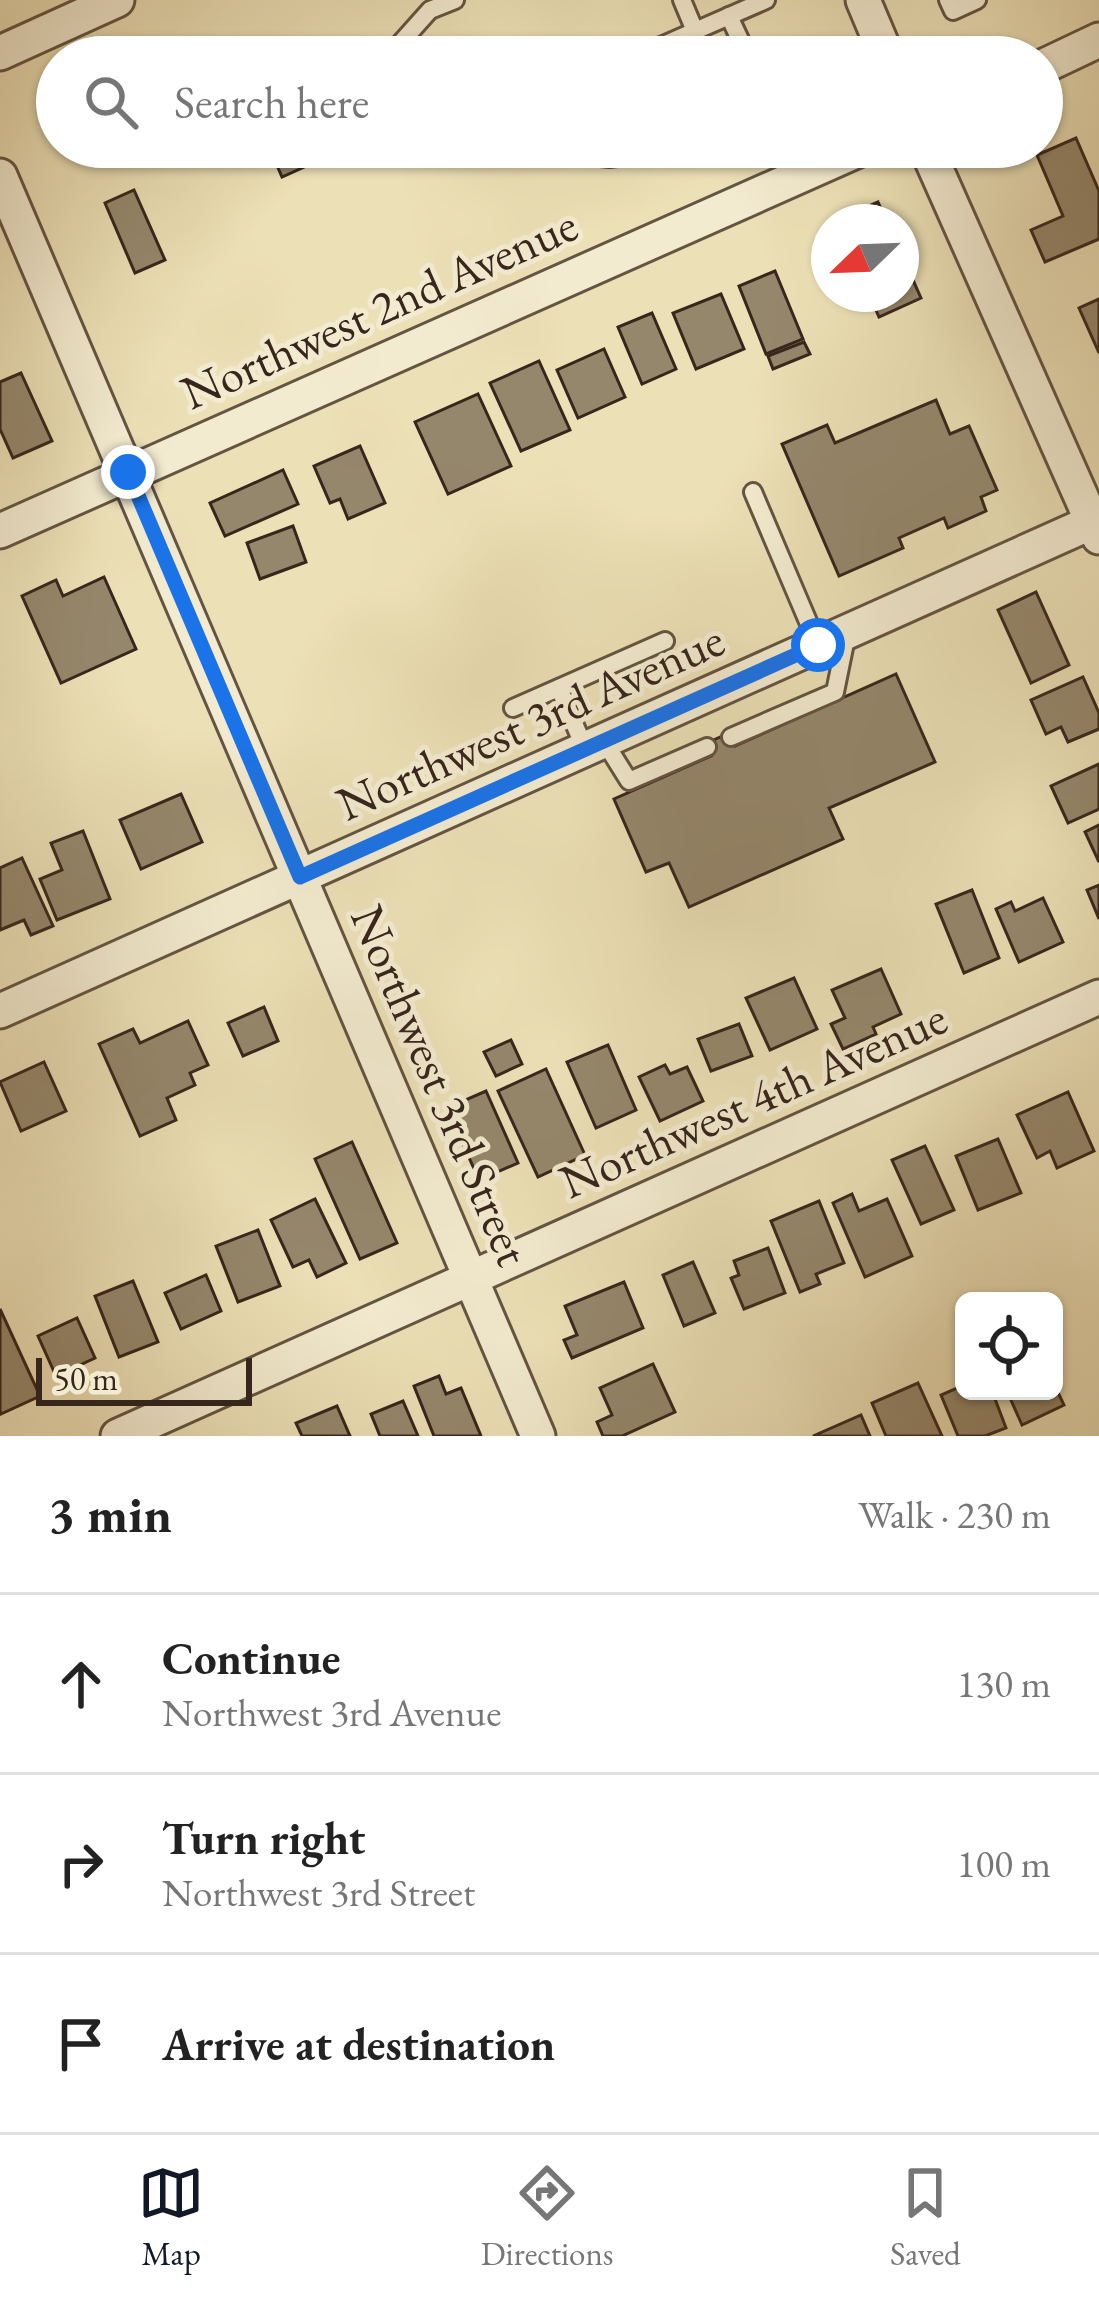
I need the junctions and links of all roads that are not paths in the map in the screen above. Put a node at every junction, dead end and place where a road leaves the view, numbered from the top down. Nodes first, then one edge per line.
1 (117, 0) edge
2 (455, 0) edge
3 (682, 0) edge
4 (766, 0) edge
5 (863, 0) edge
6 (948, 0) edge
7 (977, 0) edge
8 (729, 16) junction
9 (695, 32) junction
10 (407, 36) edge
11 (686, 36) edge
12 (738, 36) edge
13 (878, 36) edge
14 (1099, 40) edge
15 (0, 52) edge
16 (1063, 57) edge
17 (817, 168) edge
18 (935, 168) edge
19 (0, 176) edge
20 (128, 472) junction
21 (753, 492) dead end
22 (1097, 526) edge
23 (0, 531) edge
24 (833, 638) junction
25 (665, 641) dead end
26 (559, 688) junction
27 (513, 708) dead end
28 (731, 737) dead end
29 (595, 744) junction
30 (706, 747) dead end
31 (300, 877) junction
32 (1099, 997) edge
33 (0, 1011) edge
34 (471, 1278) junction
35 (118, 1436) edge
36 (538, 1436) edge

1 - 15 street
2 - 10 lane
3 - 9 lane
4 - 8 lane
5 - 13 street
6 - 7 lane
8 - 9 lane
8 - 12 lane
9 - 11 lane
14 - 16 street
17 - 20 street, Northwest 2nd Avenue
18 - 22 street
19 - 20 street, Northwest 3rd Street
20 - 23 street, Northwest 2nd Avenue
20 - 31 street, Northwest 3rd Street
21 - 24 lane
22 - 24 street, Northwest 3rd Avenue
24 - 28 lane
24 - 29 street, Northwest 3rd Avenue
25 - 26 lane
26 - 27 lane
26 - 29 lane
29 - 30 lane
29 - 31 street, Northwest 3rd Avenue
31 - 33 street, Northwest 3rd Avenue
31 - 34 street, Northwest 3rd Street
32 - 34 street, Northwest 4th Avenue
34 - 35 street, Northwest 4th Avenue
34 - 36 street, Northwest 3rd Street

